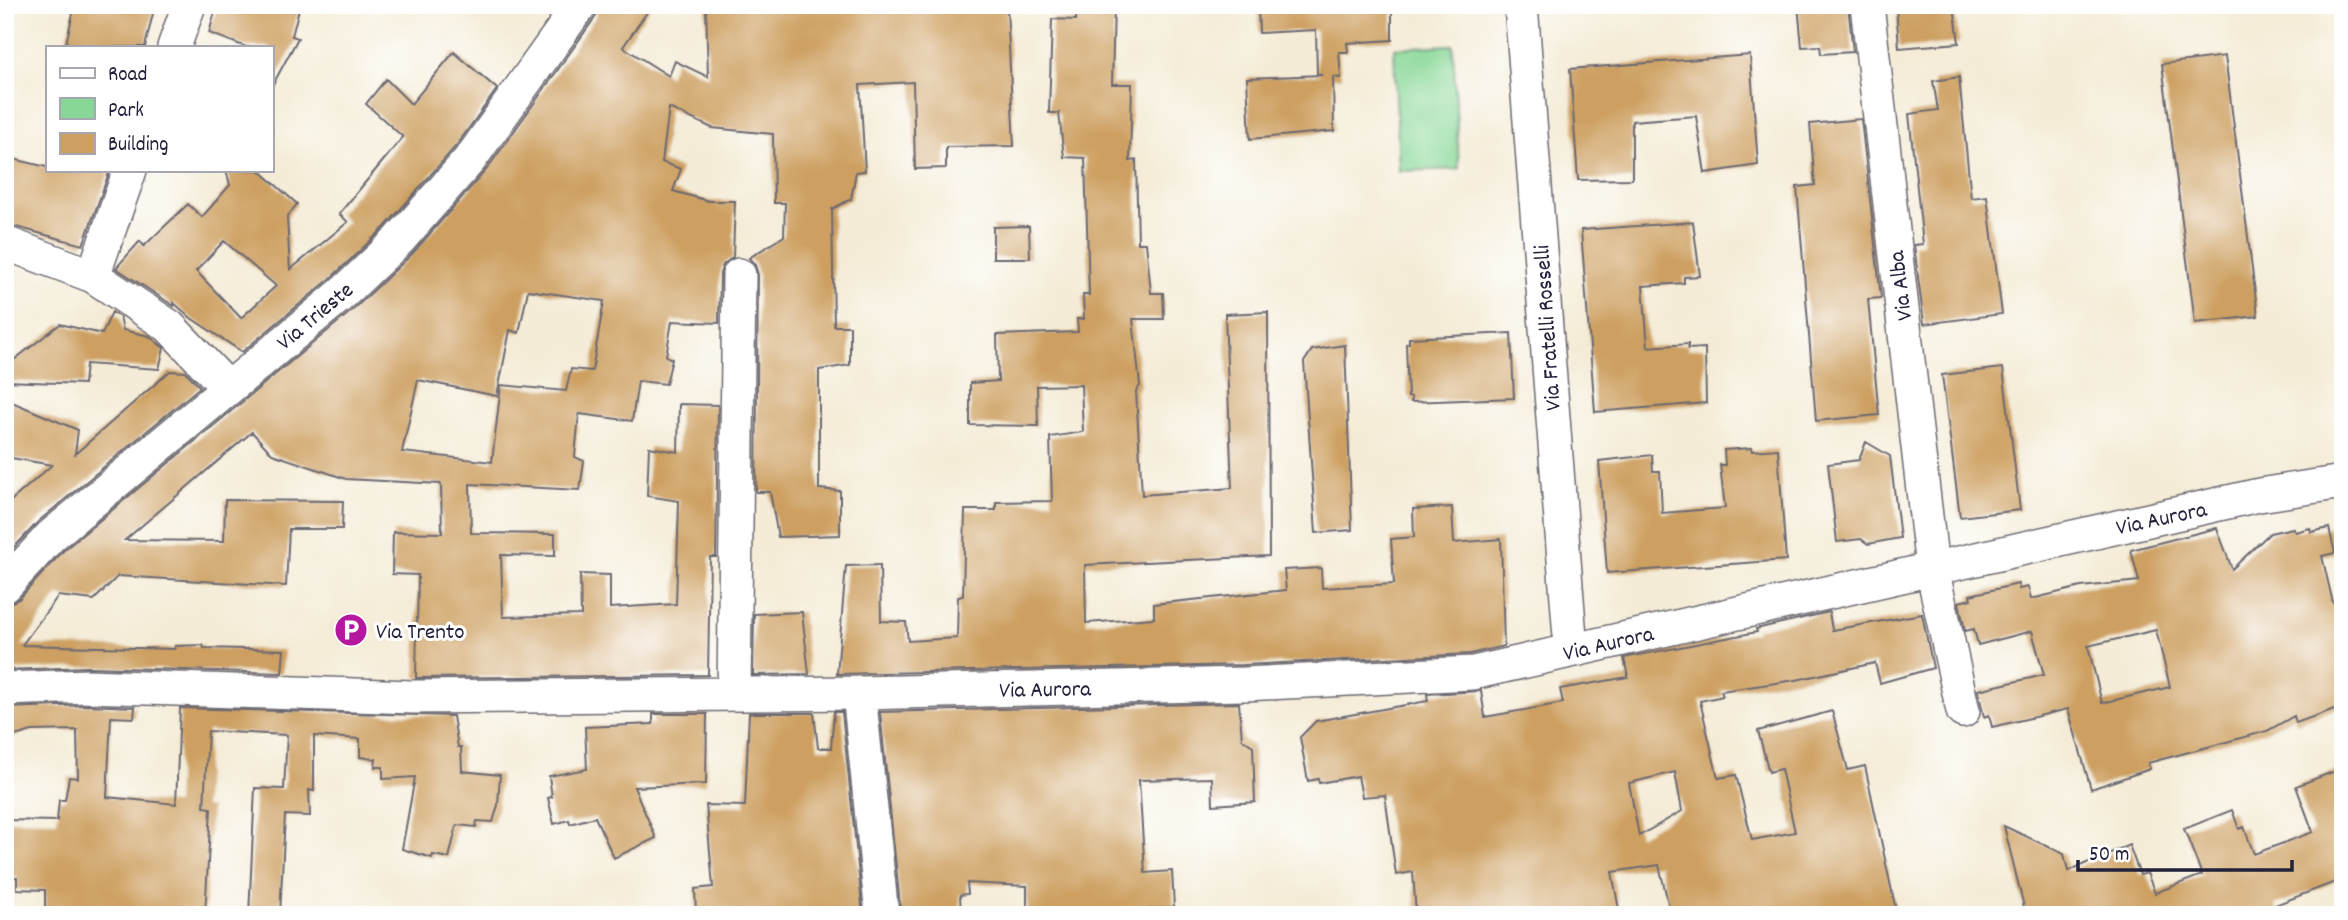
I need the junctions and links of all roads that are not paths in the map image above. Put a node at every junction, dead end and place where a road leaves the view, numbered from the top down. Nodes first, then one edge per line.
1 (189, 5) edge
2 (580, 5) edge
3 (1521, 5) edge
4 (1867, 5) edge
5 (174, 46) edge
6 (130, 172) edge
7 (5, 243) edge
8 (739, 275) dead end
9 (93, 276) junction
10 (227, 387) junction
11 (2343, 482) edge
12 (1932, 568) junction
13 (5, 586) edge
14 (1571, 650) junction
15 (5, 689) edge
16 (859, 693) junction
17 (734, 694) junction
18 (1963, 712) dead end
19 (882, 915) edge

1 - 5 street
2 - 10 street, Via Trieste
3 - 14 street, Via Fratelli Rosselli
4 - 12 street, Via Alba
6 - 9 street
7 - 9 street
8 - 17 street
9 - 10 street
10 - 13 street, Via Trieste
11 - 12 street, Via Aurora
12 - 14 street, Via Aurora
12 - 18 street, Via Alba
14 - 16 street, Via Aurora
15 - 17 street
16 - 17 street
16 - 19 street

